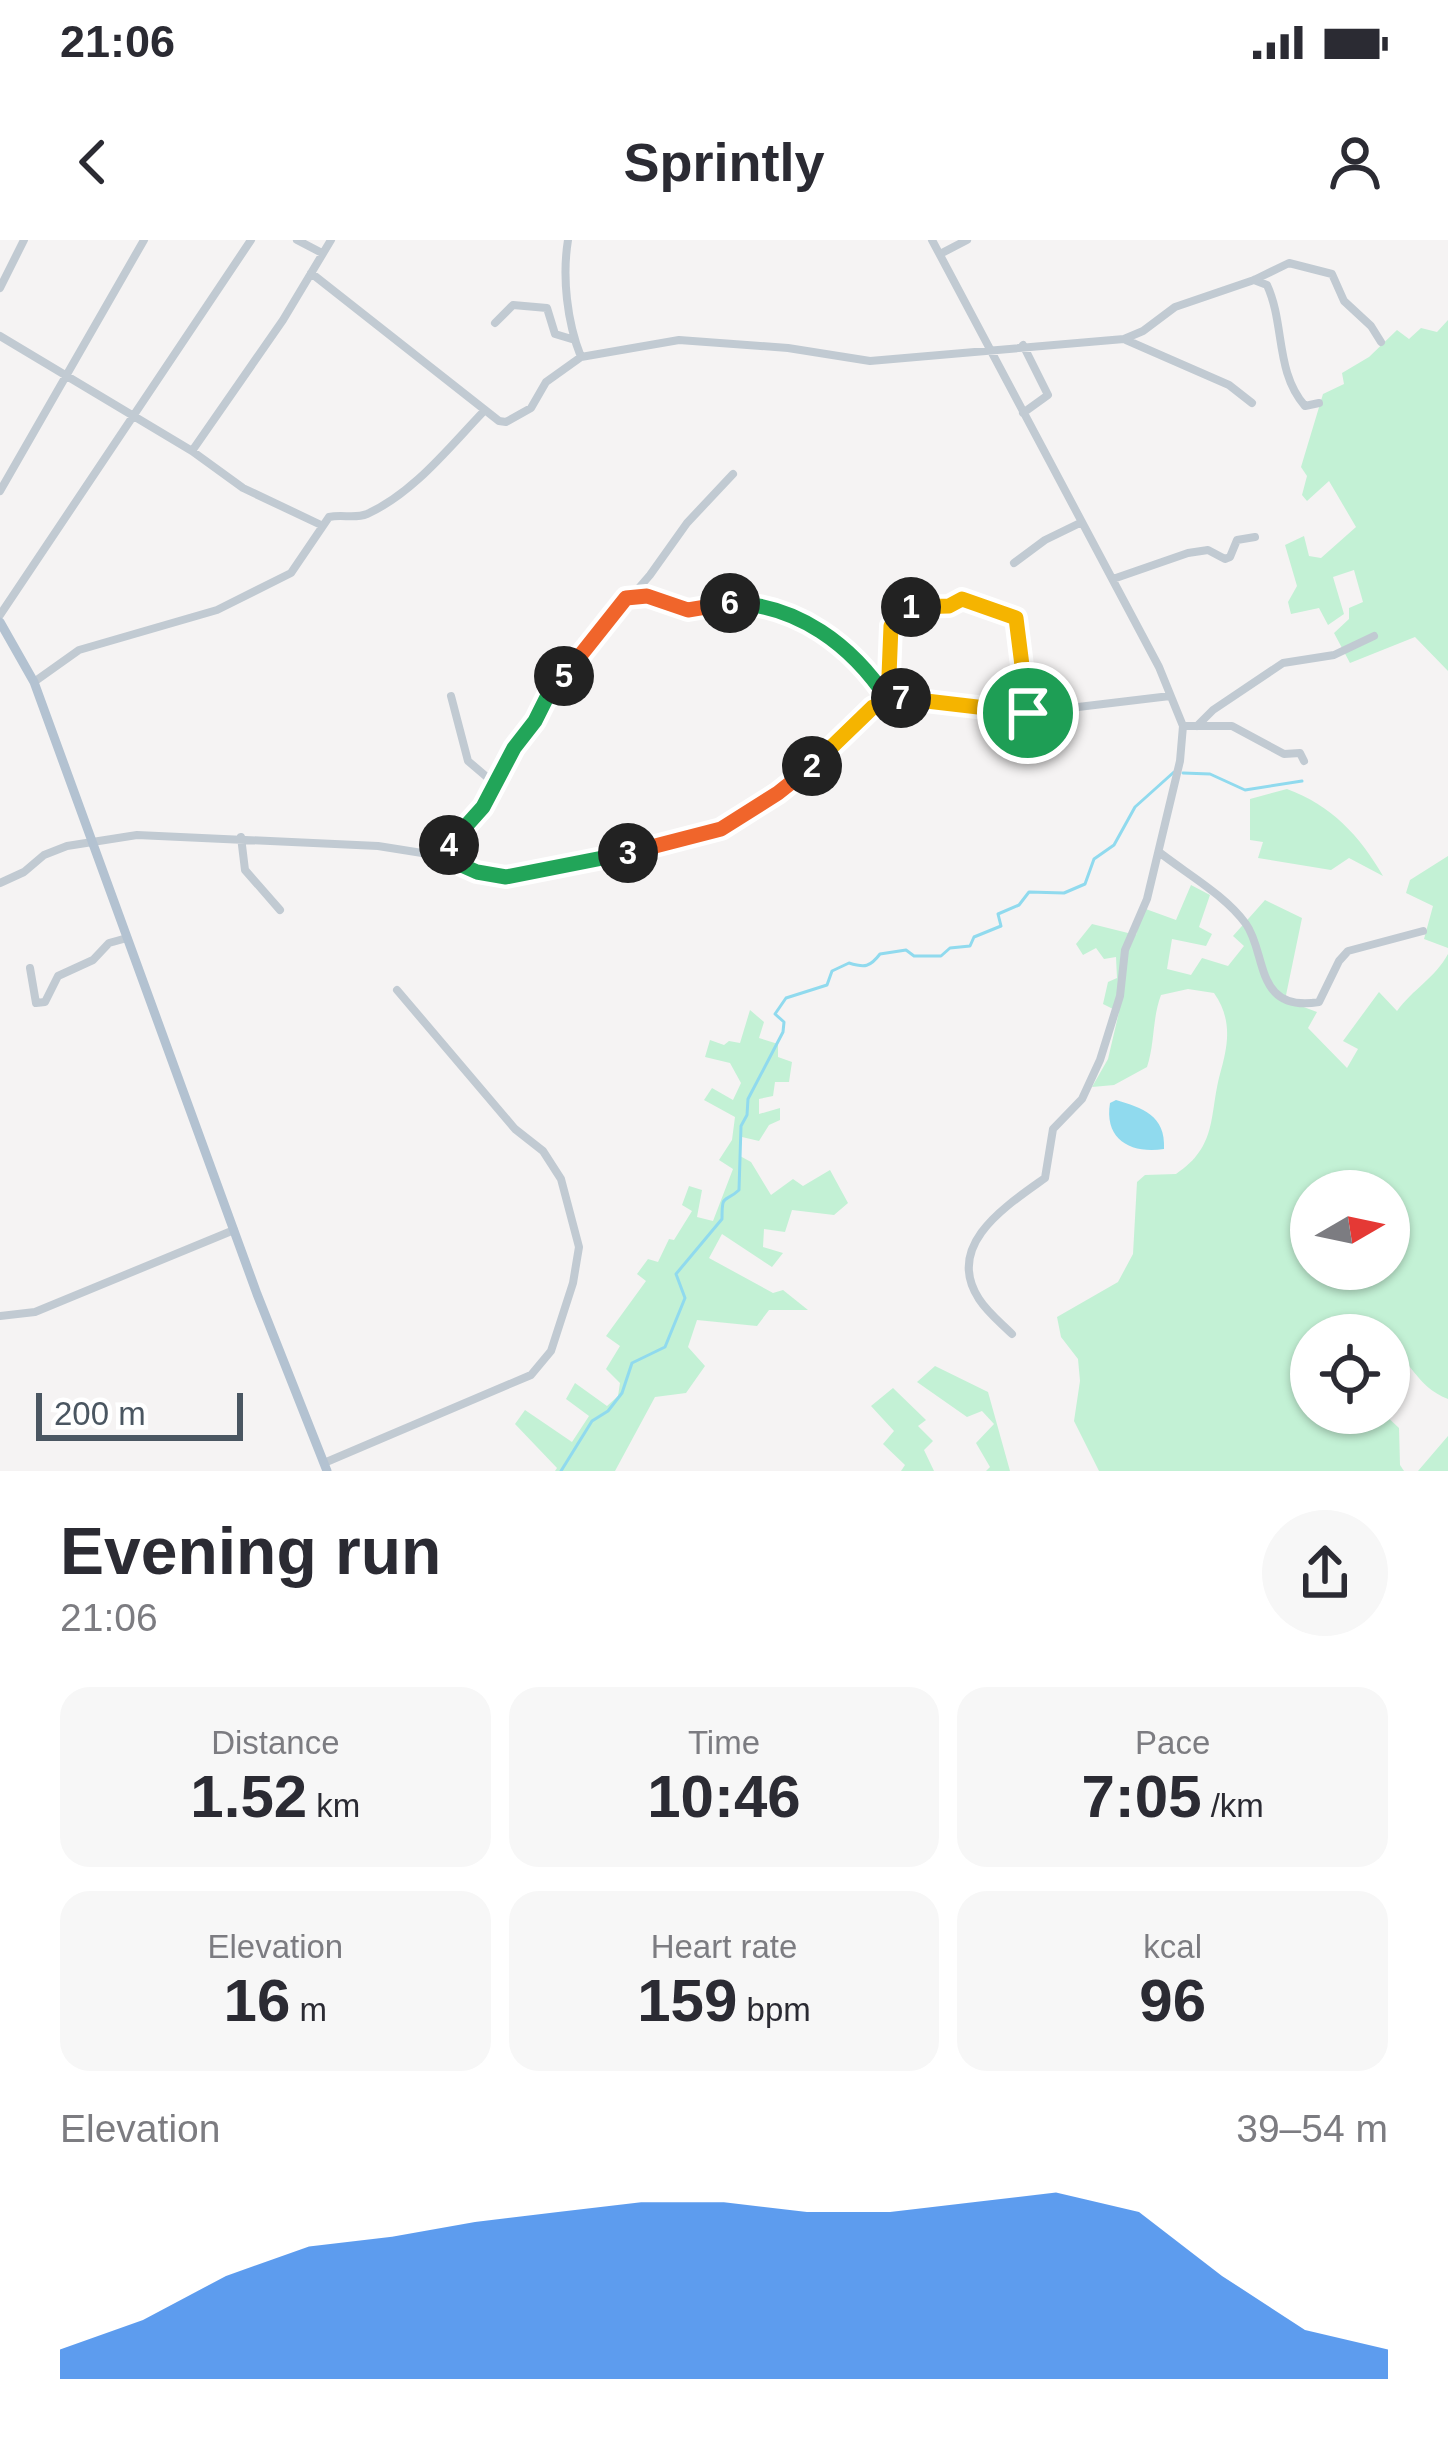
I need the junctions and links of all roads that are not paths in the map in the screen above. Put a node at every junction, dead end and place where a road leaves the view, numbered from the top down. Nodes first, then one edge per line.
1 (24, 240) edge
2 (143, 240) edge
3 (251, 240) edge
4 (297, 240) edge
5 (332, 240) edge
6 (568, 240) edge
7 (932, 240) edge
8 (967, 240) edge
9 (322, 253) junction
10 (940, 254) junction
11 (311, 273) junction
12 (1254, 280) junction
13 (0, 288) edge
14 (495, 323) dead end
15 (0, 336) edge
16 (1124, 339) junction
17 (574, 340) junction
18 (1381, 342) dead end
19 (1023, 345) junction
20 (991, 351) junction
21 (581, 357) junction
22 (64, 376) junction
23 (1252, 403) dead end
24 (1319, 403) dead end
25 (485, 410) junction
26 (1023, 413) junction
27 (134, 416) junction
28 (192, 452) junction
29 (733, 475) dead end
30 (0, 491) edge
31 (1082, 522) junction
32 (321, 525) junction
33 (1255, 537) dead end
34 (1014, 562) dead end
35 (1113, 579) junction
36 (626, 598) junction
37 (0, 618) edge
38 (1374, 636) dead end
39 (34, 682) junction
40 (451, 696) dead end
41 (1170, 696) junction
42 (887, 699) junction
43 (1028, 713) junction
44 (1183, 726) junction
45 (1197, 726) junction
46 (1304, 760) dead end
47 (495, 784) junction
48 (242, 837) junction
49 (95, 844) junction
50 (1159, 853) junction
51 (441, 856) junction
52 (0, 884) edge
53 (280, 910) dead end
54 (1423, 931) dead end
55 (127, 938) junction
56 (30, 968) dead end
57 (397, 990) dead end
58 (234, 1229) junction
59 (0, 1316) edge
60 (1012, 1334) dead end
61 (325, 1467) edge

1 - 13 street
2 - 22 street
3 - 27 street
4 - 9 street
5 - 9 street
6 - 17 street
7 - 10 street
8 - 10 street
9 - 11 street
10 - 20 street
11 - 25 street
11 - 28 street
12 - 16 street
12 - 18 street
12 - 24 street
14 - 17 street
15 - 22 street
16 - 19 street
16 - 23 street
17 - 21 street
19 - 20 street
19 - 26 street
20 - 21 street
20 - 26 street
21 - 25 street
22 - 27 street
22 - 30 street
25 - 32 street
26 - 31 street
27 - 28 street
27 - 37 street
28 - 32 street
29 - 36 street
31 - 34 street
31 - 35 street
32 - 39 street
33 - 35 street
35 - 41 street
36 - 42 street
36 - 47 street
37 - 39 main road
38 - 45 street
39 - 49 main road
40 - 47 street
41 - 43 street
41 - 44 street
42 - 43 street
42 - 43 street
42 - 51 street
44 - 45 street
44 - 50 street
45 - 46 street
47 - 51 street
48 - 49 street
48 - 51 street
48 - 53 street
49 - 52 street
49 - 55 main road
50 - 54 street
50 - 60 street
55 - 56 street
55 - 58 main road
57 - 61 street
58 - 59 street
58 - 61 main road

